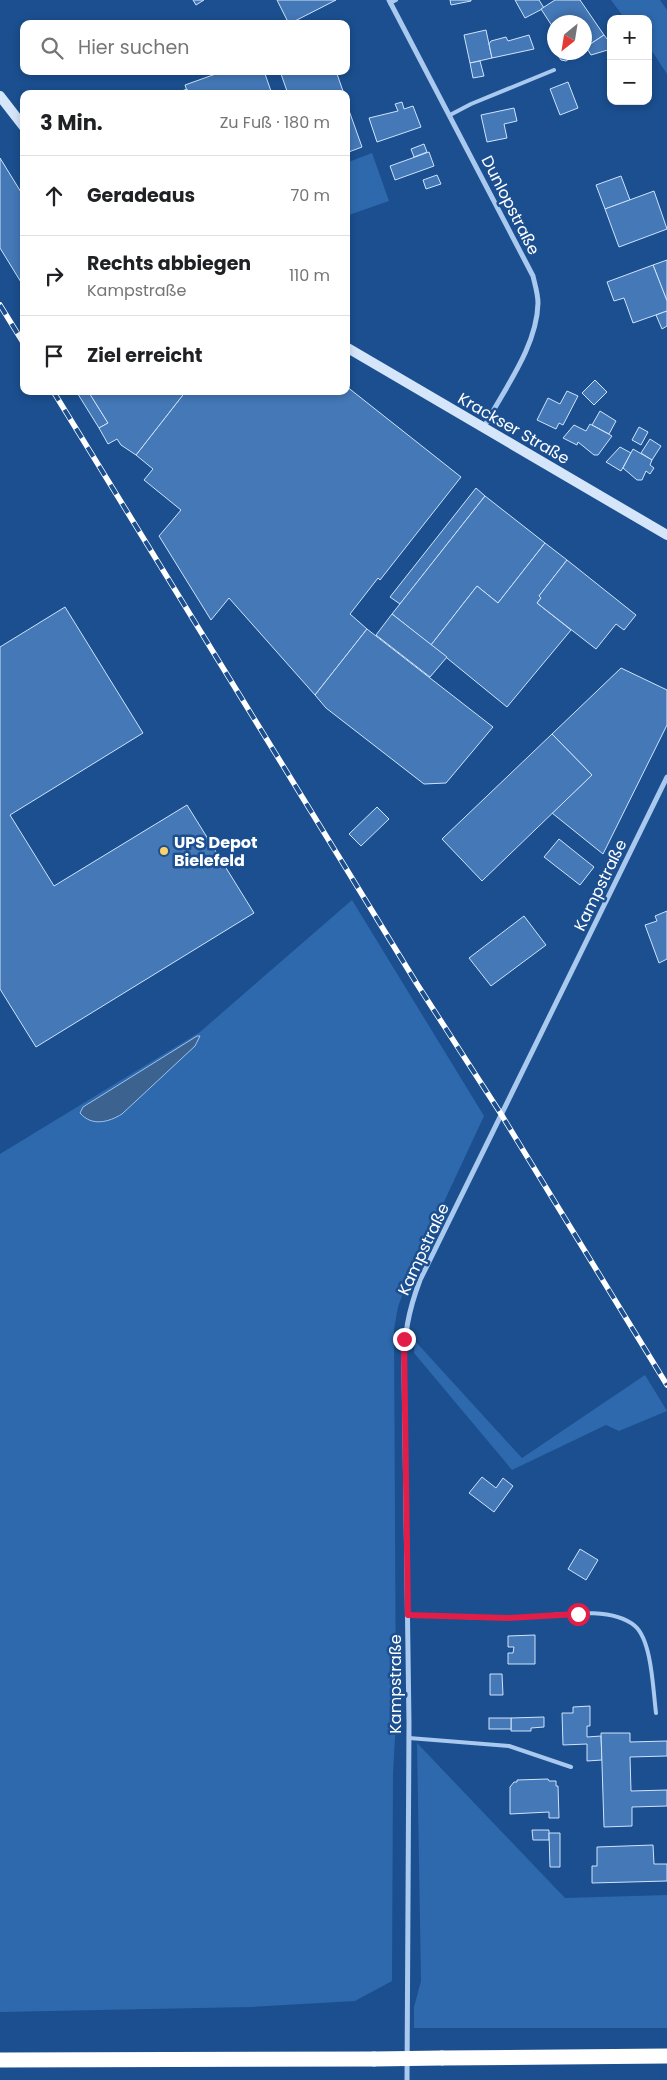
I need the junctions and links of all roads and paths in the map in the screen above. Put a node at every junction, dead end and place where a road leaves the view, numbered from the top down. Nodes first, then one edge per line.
1 (396, 0) edge
2 (390, 1) edge
3 (554, 70) dead end
4 (0, 96) edge
5 (450, 115) junction
6 (20, 122) edge
7 (350, 349) edge
8 (484, 427) junction
9 (667, 535) edge
10 (667, 776) edge
11 (408, 1615) junction
12 (656, 1713) dead end
13 (408, 1738) junction
14 (571, 1767) dead end
15 (667, 2056) edge
16 (0, 2060) edge
17 (407, 2080) edge

1 - 2 lane
2 - 5 street, Dunlopstraße
3 - 5 lane
4 - 6 street
5 - 8 street, Dunlopstraße
7 - 8 street, Krackser Straße
8 - 9 street, Krackser Straße
10 - 11 street, Kampstraße
11 - 12 lane
11 - 13 street, Kampstraße
13 - 14 lane
13 - 17 street, Kampstraße
15 - 16 highway, bridge

